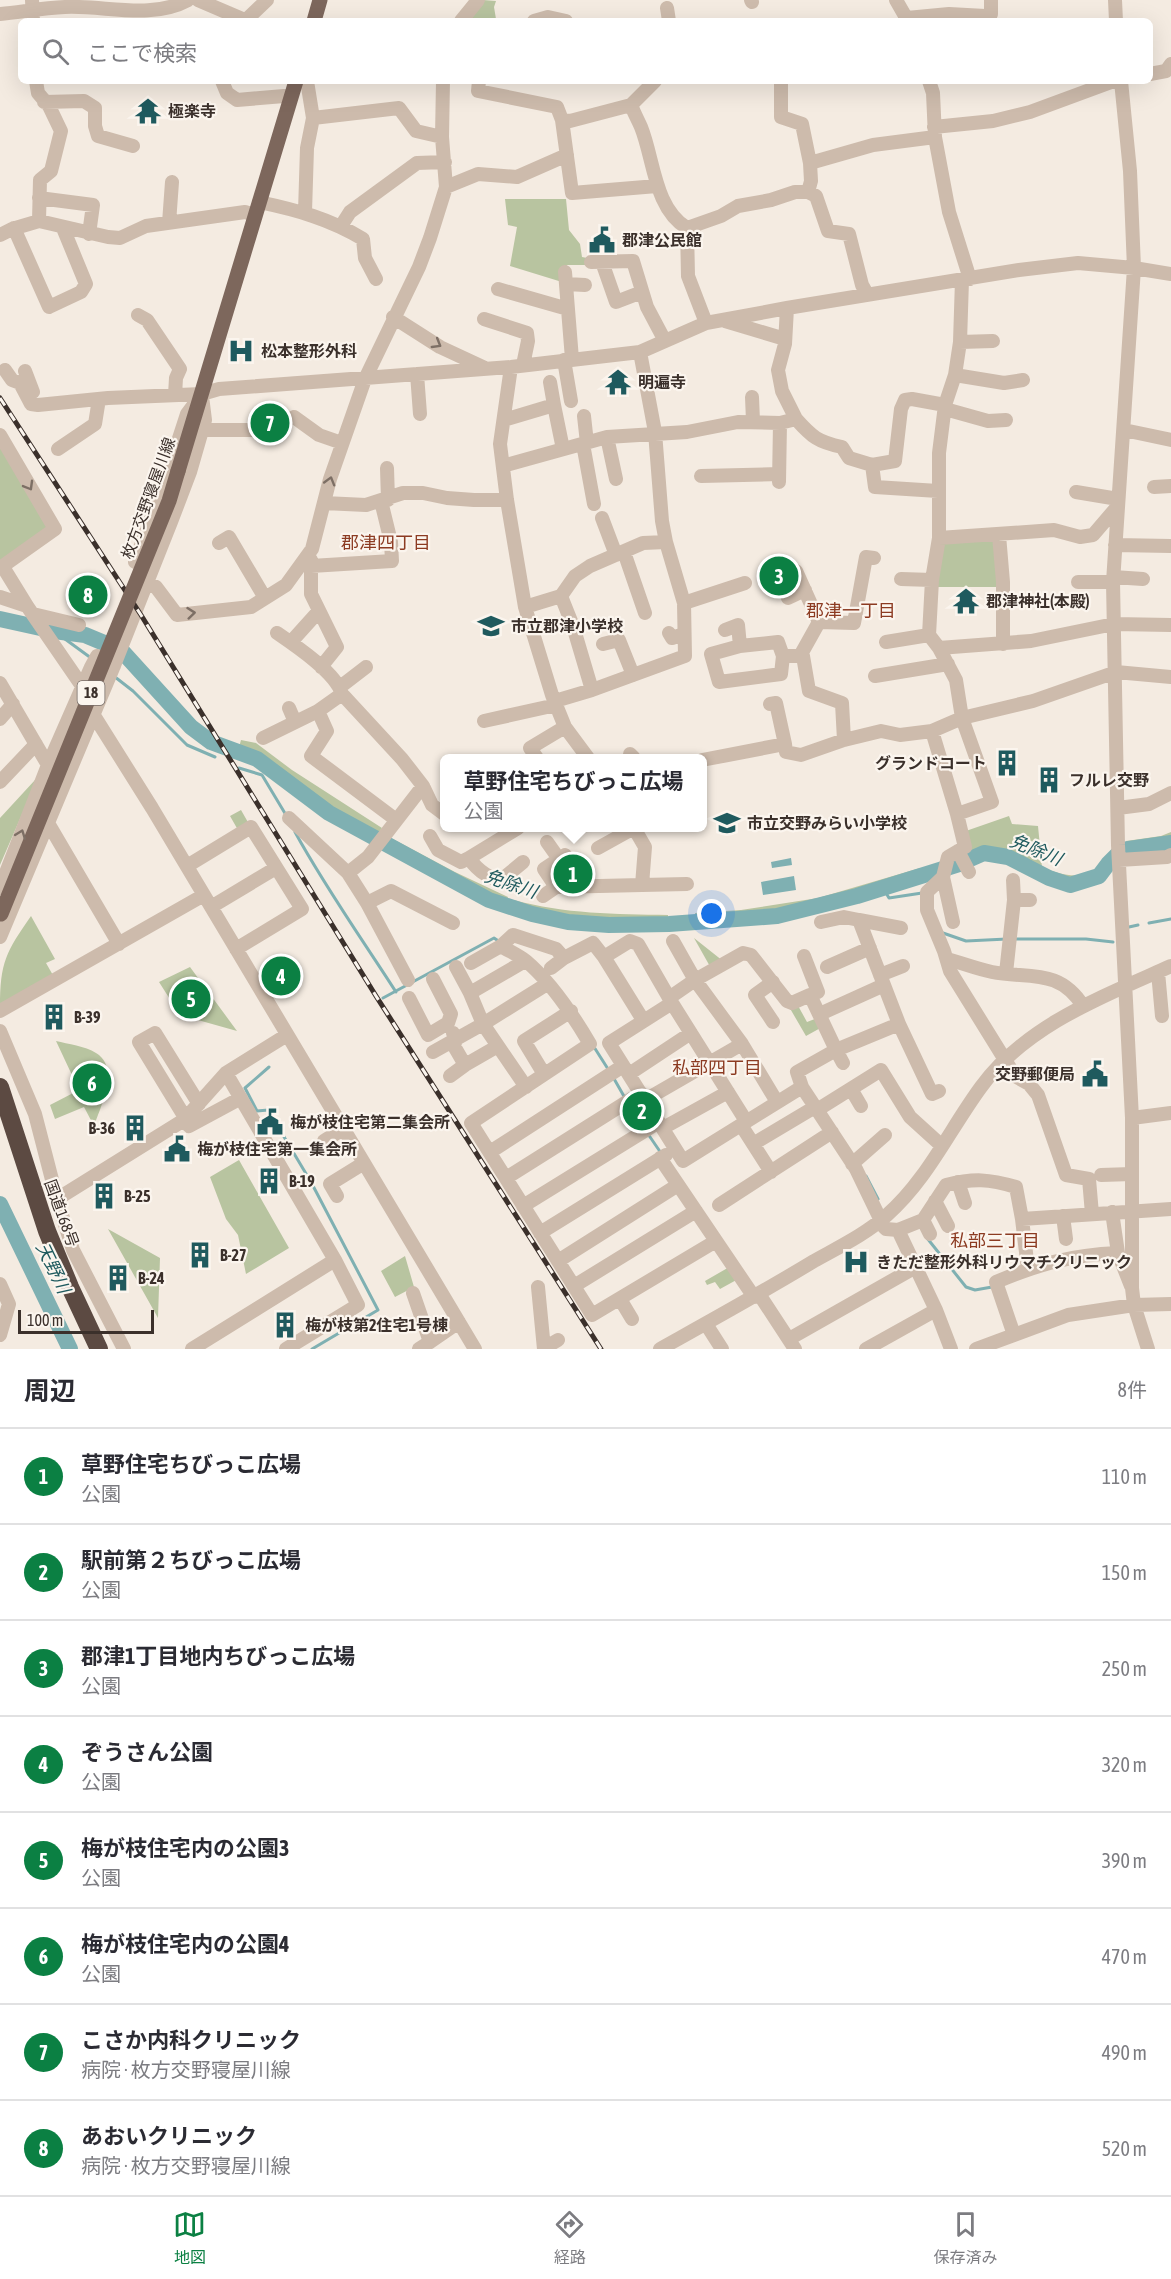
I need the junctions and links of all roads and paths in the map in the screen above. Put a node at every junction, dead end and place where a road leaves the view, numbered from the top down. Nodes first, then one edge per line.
1 (188, 0) edge
2 (198, 0) edge
3 (267, 0) edge
4 (320, 0) edge
5 (478, 0) edge
6 (896, 0) edge
7 (991, 0) edge
8 (1114, 0) edge
9 (150, 5) edge
10 (33, 10) edge
11 (0, 14) edge
12 (239, 18) edge
13 (249, 18) edge
14 (315, 18) edge
15 (463, 18) edge
16 (907, 18) edge
17 (922, 18) edge
18 (1116, 18) edge
19 (1171, 64) edge
20 (1153, 73) edge
21 (36, 84) edge
22 (223, 84) edge
23 (295, 84) edge
24 (307, 84) edge
25 (443, 84) edge
26 (479, 84) edge
27 (652, 84) edge
28 (781, 84) edge
29 (930, 84) edge
30 (1106, 84) edge
31 (1121, 84) edge
32 (291, 98) junction
33 (44, 102) junction
34 (631, 105) junction
35 (313, 118) junction
36 (562, 120) junction
37 (934, 132) junction
38 (442, 136) junction
39 (133, 146) dead end
40 (567, 155) junction
41 (445, 162) junction
42 (810, 163) junction
43 (172, 182) dead end
44 (657, 186) junction
45 (446, 187) junction
46 (808, 192) junction
47 (39, 198) junction
48 (257, 208) junction
49 (305, 212) junction
50 (39, 221) junction
51 (170, 223) junction
52 (341, 226) junction
53 (14, 228) junction
54 (63, 228) junction
55 (687, 228) junction
56 (89, 234) junction
57 (0, 235) edge
58 (1134, 268) junction
59 (1171, 274) edge
60 (376, 279) dead end
61 (966, 279) junction
62 (585, 285) dead end
63 (498, 289) dead end
64 (642, 292) junction
65 (867, 294) junction
66 (787, 308) junction
67 (568, 309) junction
68 (138, 315) dead end
69 (393, 317) junction
70 (484, 319) dead end
71 (720, 320) junction
72 (706, 323) junction
73 (785, 339) junction
74 (665, 341) junction
75 (993, 341) dead end
76 (960, 342) junction
77 (640, 352) junction
78 (568, 360) junction
79 (517, 366) junction
80 (484, 368) junction
81 (5, 370) dead end
82 (25, 371) dead end
83 (417, 374) junction
84 (955, 375) junction
85 (365, 379) junction
86 (1023, 380) dead end
87 (550, 382) dead end
88 (202, 394) junction
89 (175, 395) junction
90 (752, 397) dead end
91 (99, 399) junction
92 (571, 401) dead end
93 (38, 405) junction
94 (554, 405) junction
95 (945, 407) junction
96 (420, 414) dead end
97 (584, 416) dead end
98 (294, 417) dead end
99 (796, 419) junction
100 (504, 420) junction
101 (1006, 420) dead end
102 (753, 421) junction
103 (780, 423) junction
104 (202, 430) junction
105 (261, 430) dead end
106 (1124, 430) junction
107 (655, 432) junction
108 (0, 435) edge
109 (607, 437) junction
110 (1171, 440) edge
111 (342, 443) junction
112 (585, 443) junction
113 (58, 449) dead end
114 (563, 449) junction
115 (872, 465) junction
116 (503, 466) junction
117 (387, 468) dead end
118 (701, 476) dead end
119 (616, 479) dead end
120 (1171, 486) edge
121 (1154, 487) dead end
122 (938, 491) junction
123 (1076, 492) dead end
124 (384, 500) junction
125 (507, 500) junction
126 (324, 503) junction
127 (1118, 503) junction
128 (594, 504) dead end
129 (602, 518) dead end
130 (999, 535) junction
131 (228, 537) dead end
132 (939, 538) junction
133 (666, 542) junction
134 (1115, 545) junction
135 (1171, 546) edge
136 (312, 549) junction
137 (620, 554) junction
138 (865, 557) dead end
139 (135, 562) dead end
140 (311, 566) junction
141 (1, 567) edge
142 (796, 572) dead end
143 (901, 579) dead end
144 (1113, 579) junction
145 (1143, 579) dead end
146 (932, 580) junction
147 (1078, 582) dead end
148 (147, 583) junction
149 (745, 583) dead end
150 (805, 590) junction
151 (561, 596) junction
152 (0, 597) edge
153 (266, 598) junction
154 (788, 598) dead end
155 (684, 603) junction
156 (525, 608) junction
157 (641, 608) dead end
158 (318, 612) junction
159 (32, 613) junction
160 (1114, 624) junction
161 (78, 625) dead end
162 (737, 625) dead end
163 (1171, 625) edge
164 (828, 626) junction
165 (277, 633) dead end
166 (669, 633) dead end
167 (684, 634) junction
168 (929, 635) junction
169 (291, 642) junction
170 (886, 642) dead end
171 (603, 644) dead end
172 (1003, 644) junction
173 (740, 646) junction
174 (939, 648) junction
175 (800, 656) junction
176 (783, 657) junction
177 (948, 664) junction
178 (366, 667) dead end
179 (321, 668) junction
180 (112, 670) junction
181 (1116, 672) junction
182 (633, 675) junction
183 (875, 676) dead end
184 (1171, 677) edge
185 (0, 683) edge
186 (82, 687) junction
187 (592, 690) junction
188 (341, 691) junction
189 (555, 703) junction
190 (776, 703) dead end
191 (13, 704) junction
192 (289, 708) dead end
193 (318, 711) junction
194 (93, 714) junction
195 (963, 718) junction
196 (0, 719) edge
197 (484, 721) dead end
198 (295, 722) junction
199 (565, 727) junction
200 (932, 731) junction
201 (263, 738) dead end
202 (844, 740) junction
203 (36, 744) junction
204 (785, 744) junction
205 (530, 752) edge
206 (584, 754) edge
207 (707, 759) edge
208 (48, 765) junction
209 (0, 782) edge
210 (423, 786) junction
211 (1171, 793) edge
212 (1118, 808) junction
213 (440, 811) edge
214 (957, 814) junction
215 (290, 818) dead end
216 (395, 819) junction
217 (48, 823) junction
218 (513, 832) edge
219 (627, 832) edge
220 (636, 832) edge
221 (435, 839) dead end
222 (547, 842) dead end
223 (598, 848) dead end
224 (953, 854) junction
225 (1119, 855) junction
226 (1171, 855) edge
227 (469, 858) junction
228 (523, 862) dead end
229 (187, 866) junction
230 (276, 868) junction
231 (969, 872) dead end
232 (348, 873) junction
233 (943, 877) junction
234 (1013, 880) dead end
235 (687, 884) dead end
236 (642, 885) junction
237 (0, 888) edge
238 (556, 888) junction
239 (543, 896) dead end
240 (1014, 900) junction
241 (1030, 900) dead end
242 (208, 901) junction
243 (367, 903) junction
244 (0, 915) edge
245 (859, 920) junction
246 (821, 922) dead end
247 (953, 922) dead end
248 (453, 923) dead end
249 (901, 928) dead end
250 (0, 937) edge
251 (673, 941) dead end
252 (119, 944) junction
253 (504, 944) junction
254 (870, 948) junction
255 (236, 949) junction
256 (804, 956) dead end
257 (604, 957) junction
258 (564, 958) junction
259 (947, 959) junction
260 (525, 961) junction
261 (471, 963) dead end
262 (903, 966) dead end
263 (456, 967) dead end
264 (827, 967) dead end
265 (551, 968) dead end
266 (1165, 969) edge
267 (1006, 973) junction
268 (433, 979) dead end
269 (408, 980) dead end
270 (695, 980) junction
271 (882, 980) junction
272 (773, 982) junction
273 (547, 984) junction
274 (1126, 987) junction
275 (471, 993) junction
276 (810, 995) junction
277 (409, 999) dead end
278 (670, 1001) junction
279 (1083, 1006) junction
280 (0, 1011) edge
281 (571, 1011) junction
282 (820, 1014) junction
283 (1162, 1016) dead end
284 (643, 1020) junction
285 (773, 1022) dead end
286 (448, 1023) junction
287 (483, 1024) junction
288 (905, 1026) junction
289 (0, 1031) edge
290 (691, 1033) junction
291 (287, 1035) junction
292 (456, 1039) junction
293 (742, 1044) junction
294 (498, 1046) junction
295 (836, 1050) junction
296 (433, 1052) dead end
297 (1005, 1060) junction
298 (710, 1062) junction
299 (843, 1063) dead end
300 (465, 1065) junction
301 (619, 1071) junction
302 (226, 1072) junction
303 (544, 1074) junction
304 (450, 1076) dead end
305 (0, 1087) edge
306 (526, 1087) junction
307 (851, 1089) junction
308 (939, 1091) dead end
309 (728, 1092) junction
310 (241, 1098) junction
311 (635, 1099) junction
312 (813, 1100) junction
313 (777, 1102) junction
314 (199, 1104) junction
315 (861, 1106) dead end
316 (1171, 1113) edge
317 (1132, 1118) junction
318 (185, 1119) junction
319 (653, 1127) junction
320 (343, 1129) junction
321 (745, 1130) junction
322 (832, 1132) junction
323 (885, 1135) dead end
324 (324, 1141) dead end
325 (942, 1146) junction
326 (490, 1152) junction
327 (666, 1155) junction
328 (856, 1161) junction
329 (363, 1163) junction
330 (771, 1172) junction
331 (1132, 1174) junction
332 (1101, 1175) dead end
333 (506, 1178) junction
334 (958, 1182) junction
335 (678, 1185) junction
336 (337, 1196) dead end
337 (57, 1199) junction
338 (935, 1202) junction
339 (965, 1203) dead end
340 (719, 1205) dead end
341 (523, 1206) junction
342 (1171, 1209) edge
343 (696, 1211) junction
344 (1133, 1211) junction
345 (1113, 1212) junction
346 (1092, 1214) junction
347 (1063, 1216) junction
348 (1022, 1219) junction
349 (923, 1220) junction
350 (880, 1221) junction
351 (948, 1226) dead end
352 (898, 1230) junction
353 (540, 1233) junction
354 (930, 1234) dead end
355 (1066, 1239) dead end
356 (716, 1241) junction
357 (1118, 1253) junction
358 (335, 1260) junction
359 (558, 1262) junction
360 (916, 1267) junction
361 (1028, 1269) junction
362 (0, 1284) edge
363 (574, 1286) junction
364 (538, 1287) dead end
365 (1132, 1288) junction
366 (413, 1293) dead end
367 (756, 1296) junction
368 (620, 1299) junction
369 (1171, 1304) edge
370 (1134, 1305) junction
371 (936, 1310) junction
372 (632, 1319) dead end
373 (459, 1322) junction
374 (706, 1324) junction
375 (0, 1335) edge
376 (1014, 1335) junction
377 (558, 1340) dead end
378 (424, 1345) edge
379 (789, 1346) edge
380 (544, 1348) edge
381 (99, 1349) edge
382 (124, 1349) edge
383 (192, 1349) edge
384 (286, 1349) edge
385 (475, 1349) edge
386 (660, 1349) edge
387 (722, 1349) edge
388 (866, 1349) edge
389 (951, 1349) edge
390 (976, 1349) edge
391 (1148, 1349) edge

1 - 9 street
2 - 12 street
3 - 13 street
4 - 14 main road
5 - 15 street
6 - 16 street
7 - 17 street
8 - 18 street
9 - 10 street
10 - 11 street
19 - 20 street
21 - 33 street
22 - 32 street
23 - 32 main road, 枚方交野寝屋川線 / 18
24 - 35 street
25 - 38 street
26 - 36 street
27 - 34 street
28 - 42 street
29 - 37 street
30 - 37 street
31 - 58 street
32 - 48 main road, 枚方交野寝屋川線 / 18
33 - 39 street
33 - 47 street
34 - 36 street
34 - 44 street
35 - 38 street
35 - 49 street
36 - 40 street
37 - 42 street
37 - 61 street
38 - 41 street
40 - 44 street
40 - 45 street
41 - 45 street
41 - 52 street
42 - 46 street
43 - 51 street
44 - 55 street
45 - 69 street
46 - 55 street
46 - 65 street
47 - 50 street
47 - 56 street
48 - 49 street
48 - 51 street
48 - 88 main road, 枚方交野寝屋川線 / 18
49 - 52 street
50 - 53 street
50 - 54 street
51 - 56 street
52 - 60 street
53 - 54 street
53 - 57 street
54 - 56 street
55 - 72 street
58 - 59 street
58 - 61 street
58 - 106 street
61 - 65 street
61 - 76 street
62 - 67 street
63 - 67 street
64 - 64 street
64 - 74 street
65 - 66 street
66 - 71 street
66 - 73 street
67 - 78 street
68 - 89 street
69 -> 80 street
69 - 85 street
70 - 79 street
71 - 72 street
71 - 73 street
72 - 74 street
73 - 99 street
74 - 77 street
75 - 76 street
76 - 84 street
77 - 78 street
77 - 107 street
78 - 79 street
78 - 92 street
79 - 80 street
79 - 100 street
80 - 83 street
81 - 93 street
82 - 93 street
83 - 85 street
83 - 96 street
84 - 86 street
84 - 95 street
85 - 88 street
85 - 111 street
87 - 94 street
88 - 89 street
88 - 104 street
88 - 139 street
88 - 244 main road, 枚方交野寝屋川線 / 18, bridge
89 - 91 street
90 - 102 street
91 - 93 street
91 - 113 street
94 - 100 street
94 - 114 street
95 - 101 street
95 - 115 street
95 - 122 street
97 - 112 street
98 - 111 street
99 - 103 street
99 - 115 street
100 - 116 street
102 - 103 street
102 - 107 street
103 - 118 street
104 - 105 street
104 - 148 street
106 - 110 street
106 - 127 street
107 - 109 street
107 - 133 street
108 -> 141 street
109 - 112 street
109 - 119 street
126 -> 111 street
112 - 114 street
112 - 128 street
114 - 116 street
115 - 122 street
116 - 125 street
117 - 124 street
120 - 121 street
122 - 132 street
123 - 127 street
124 - 125 street
124 - 126 street
124 - 140 street
125 - 156 street
126 - 136 street
127 - 130 street
127 - 134 street
129 - 137 street
130 - 132 street
130 - 172 street
131 - 153 street
132 - 146 street
133 - 137 street
133 - 155 street
134 - 135 street
134 - 144 street
136 - 140 street
136 - 153 street
137 - 151 street
137 - 157 street
138 - 164 street
140 - 158 street
141 - 159 street
142 - 150 street
143 - 146 street
144 - 145 street
144 - 147 street
144 - 160 street
146 - 168 street
148 -> 153 street
148 - 180 street
149 - 155 street
150 - 154 street
150 - 164 street
151 - 156 street
151 - 187 street
152 - 159 street
155 - 167 street
156 - 189 street
158 - 169 street
158 - 179 street
159 - 161 street
159 - 186 street
160 - 163 street
160 - 172 street
160 - 181 street
162 - 173 street
164 - 175 street
165 - 169 street
166 - 167 street
167 - 182 street
168 - 170 street
168 - 174 street
169 - 179 street
171 - 182 street
172 - 174 street
173 - 176 street
173 - 176 street
174 - 177 street
175 - 176 street
175 - 202 street
177 - 183 street
177 - 195 street
178 - 188 street
179 - 188 street
180 - 186 street
180 - 194 street
181 - 184 street
181 - 195 street
181 - 212 street
182 - 187 street
185 - 191 street
186 - 194 street
186 - 208 street
187 - 189 street
188 - 193 street
188 - 210 street
189 - 197 street
189 - 199 street
190 - 204 street
191 - 196 street
191 - 203 street
192 - 198 street
193 - 198 street
193 - 216 street
194 - 217 street
194 - 229 street
195 - 200 street
195 - 214 street
198 - 201 street
199 - 205 street
199 - 206 street
200 - 202 street
200 - 214 street
202 - 204 street
203 - 208 street
203 - 209 street
204 - 207 street
237 -> 208 street
210 - 213 street
210 - 216 street
211 - 212 street
212 - 225 street
214 - 224 street
215 - 232 street
216 - 232 street
217 - 250 street
217 - 252 street
218 - 227 street
219 - 223 street
220 - 236 street
221 - 227 street
222 - 238 street
224 - 231 street
224 - 233 street
225 - 226 street
225 - 274 street
227 - 228 street
229 - 230 street
229 - 242 street
230 - 242 street
230 - 255 street
232 - 243 street
233 - 247 street
233 - 259 street
234 - 240 street
235 - 236 street
236 - 238 street
238 - 239 street
240 - 241 street
240 - 267 street
242 - 252 street
242 - 255 street
243 - 248 street
243 - 269 street
245 - 246 street
245 - 249 street
245 - 254 street
251 - 270 street
252 - 280 street
253 - 258 street
253 - 260 street
253 - 261 street
254 - 264 street
254 - 271 street
255 - 291 street
256 - 276 street
257 - 258 street
257 - 278 street
257 - 284 street
258 - 265 street
259 - 267 street
259 - 297 street
260 - 273 street
260 - 275 street
262 - 271 street
263 - 275 street
266 - 274 street
266 - 283 street
267 - 279 street
268 - 286 street
270 - 272 street
270 - 278 street
270 - 293 street
271 - 282 street
271 - 288 street
272 - 276 street
272 - 285 street
273 - 281 street
273 - 287 street
274 - 279 street
274 - 317 street
275 - 287 street
276 - 282 street
277 - 286 street
278 - 284 street
278 - 290 street
279 - 297 street
281 - 303 street
281 - 303 street
282 - 295 street
284 - 301 street
286 - 292 street
287 - 292 street
287 - 294 street
288 - 295 street
288 - 308 street
289 - 337 street
290 - 298 street
290 - 301 street
291 - 302 street
291 - 320 street
292 - 296 street
292 - 300 street
293 - 298 street
293 - 313 street
294 - 300 street
294 - 306 street
295 - 299 street
295 - 312 street
297 - 325 street
297 - 346 street
298 - 309 street
298 - 311 street
300 - 304 street
301 - 311 street
301 - 326 street
302 - 310 street
302 - 314 street
303 - 306 street
305 - 381 highway, 国道168号
306 - 326 street
307 - 312 street
307 - 315 street
307 - 325 street
309 - 319 street
309 - 321 street
310 - 318 street
310 - 358 street
311 - 319 street
311 - 333 street
312 - 313 street
312 - 321 street
312 - 322 street
313 - 321 street
314 - 318 street
314 - 318 street
316 - 317 street
317 - 331 street
318 - 337 street
319 - 327 street
319 - 341 street
320 - 324 street
320 - 329 street
321 - 327 street
321 - 330 street
322 - 328 street
322 - 330 street
323 - 328 street
325 - 350 street
326 - 333 street
327 - 335 street
327 - 353 street
328 - 350 street
329 - 336 street
329 - 373 street
330 - 340 street
331 - 332 street
331 - 344 street
333 - 341 street
334 - 338 street
334 - 339 street
334 - 348 street
335 - 343 street
335 - 359 street
337 - 382 street
338 - 349 street
338 - 351 street
341 - 353 street
342 - 344 street
343 - 356 street
343 - 363 street
344 - 345 street
344 - 365 street
345 - 346 street
345 - 357 street
346 - 347 street
347 - 348 street
347 - 355 street
348 - 361 street
349 - 352 street
349 - 354 street
350 - 352 street
350 - 367 street
352 - 360 street
353 - 359 street
356 - 367 street
356 - 368 street
357 - 361 street
357 - 365 street
358 - 383 street
358 - 384 street
359 - 363 street
360 - 371 street
360 - 379 street
361 - 376 street
362 - 375 street
363 - 368 street
364 - 380 street
365 - 370 street
366 - 378 street
367 - 374 street
367 - 379 street
368 - 372 street
369 - 370 street
370 - 376 street
370 - 391 street
371 - 388 street
371 - 389 street
373 - 378 street
373 - 385 street
374 - 386 street
374 - 387 street
376 - 390 street
377 - 380 street

